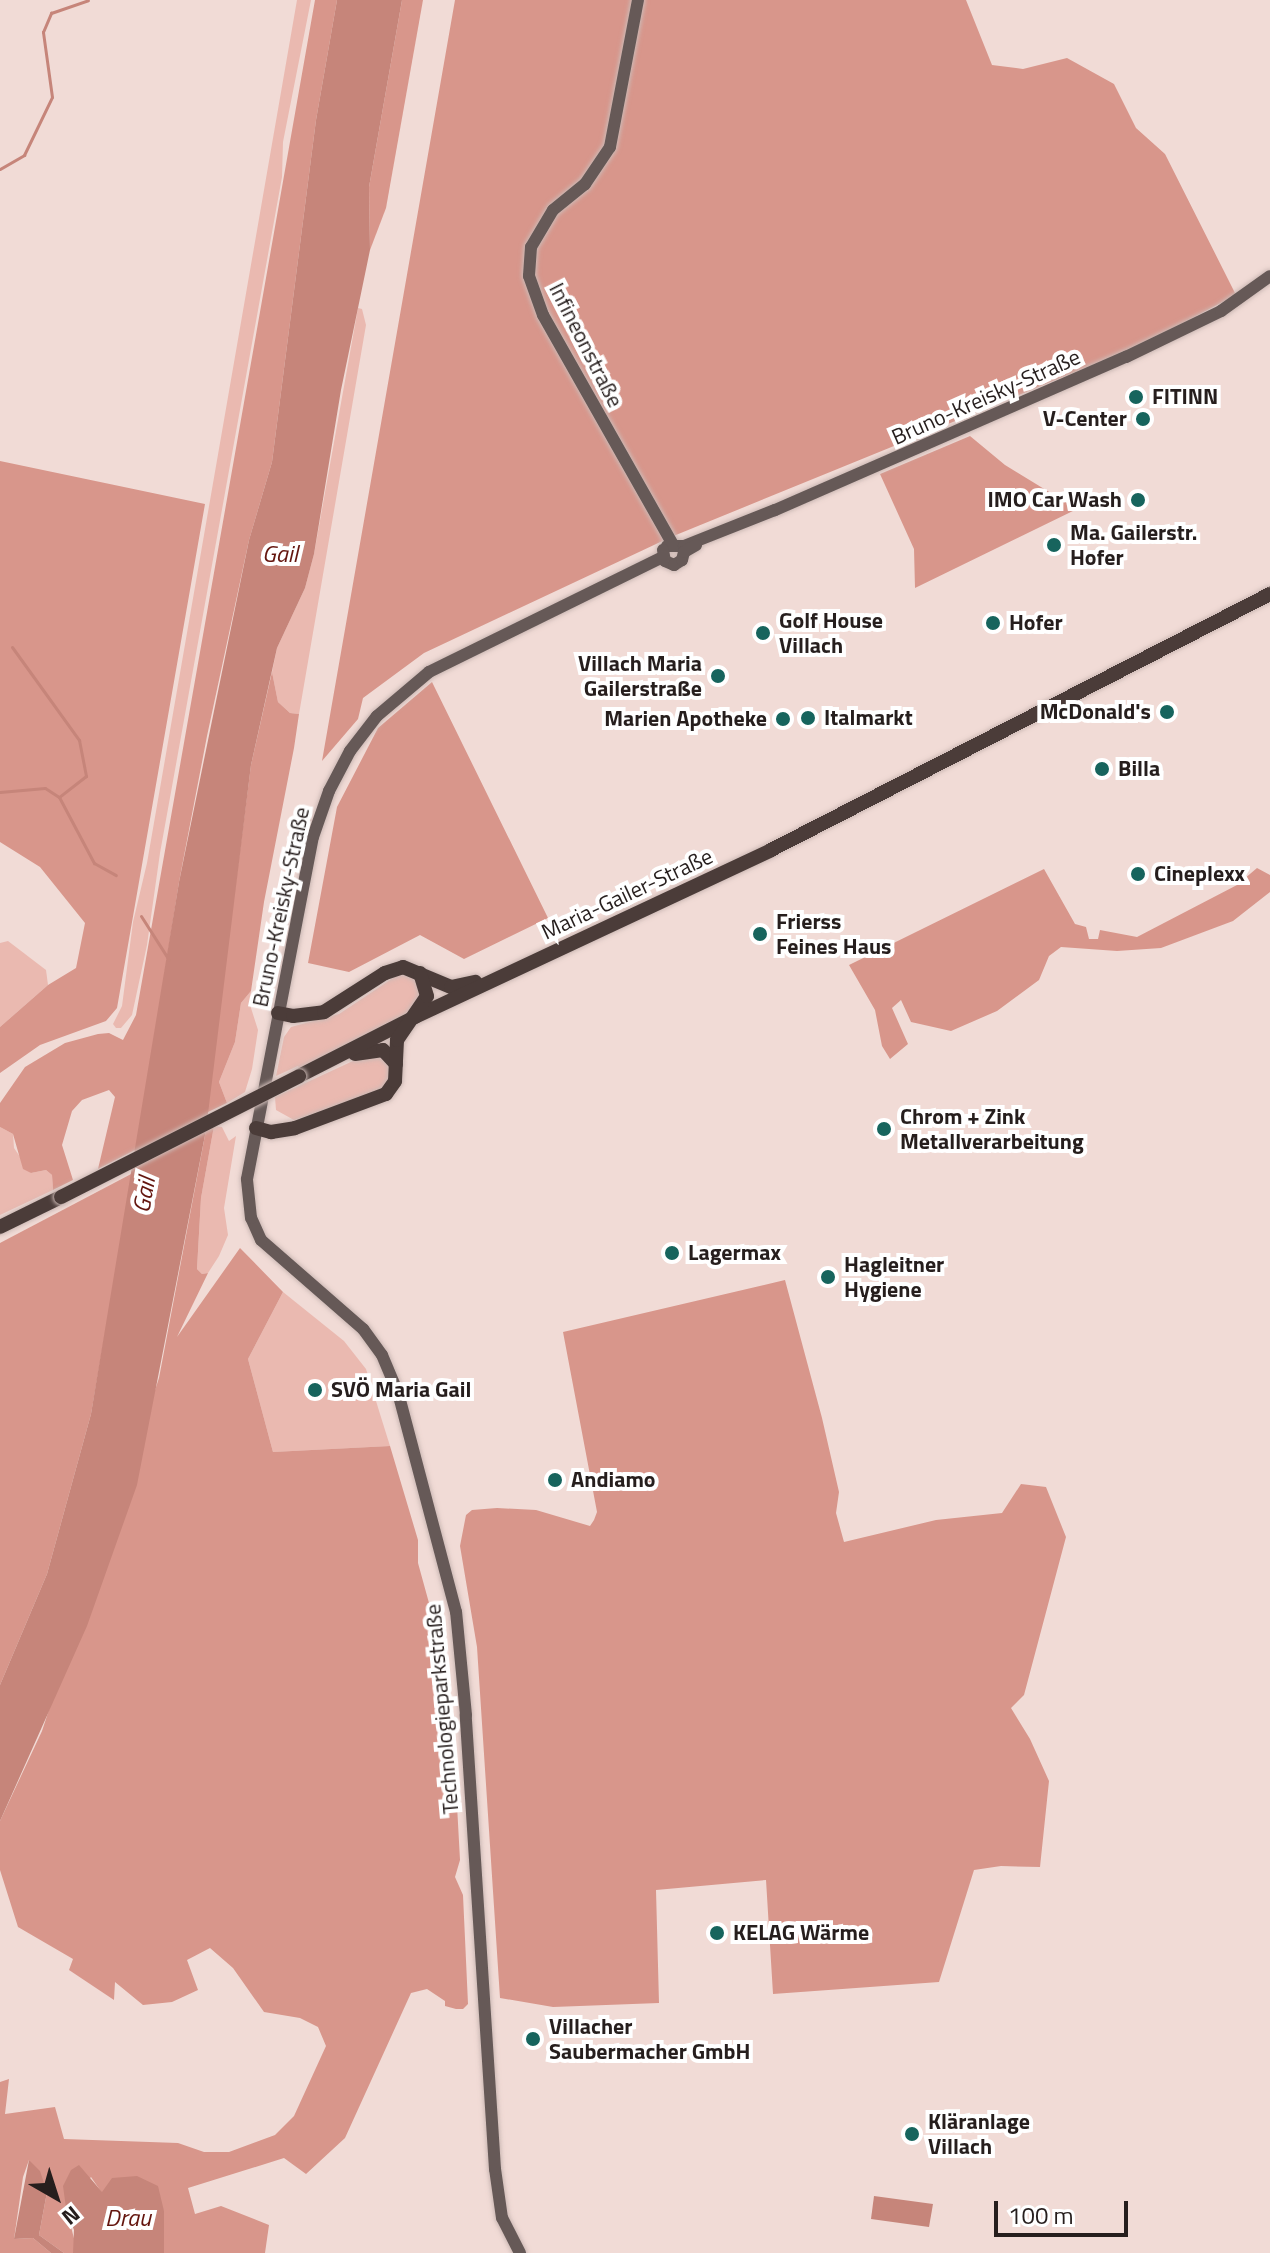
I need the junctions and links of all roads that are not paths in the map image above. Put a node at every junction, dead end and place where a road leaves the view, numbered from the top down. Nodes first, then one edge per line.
1 (638, 0) edge
2 (1270, 276) edge
3 (671, 548) junction
4 (1270, 594) edge
5 (514, 971) junction
6 (420, 973) junction
7 (278, 1013) junction
8 (415, 1017) junction
9 (324, 1063) junction
10 (396, 1064) junction
11 (266, 1078) joint
12 (256, 1128) junction
13 (0, 1227) edge
14 (520, 2253) edge

1 - 3 street, Infineonstraße
2 - 3 street, Bruno-Kreisky-Straße
3 - 7 street, Bruno-Kreisky-Straße
4 - 5 main road, Maria-Gailer-Straße
5 - 6 main road
5 - 8 main road, Maria-Gailer-Straße
6 - 7 main road
6 - 8 main road
7 - 11 street, Bruno-Kreisky-Straße
8 - 9 main road, Maria-Gailer-Straße
8 - 10 main road
9 - 10 main road
9 - 13 main road, Maria-Gailer-Straße, bridge
10 - 12 main road
11 - 12 street, Technologieparkstraße
12 - 14 street, Technologieparkstraße

